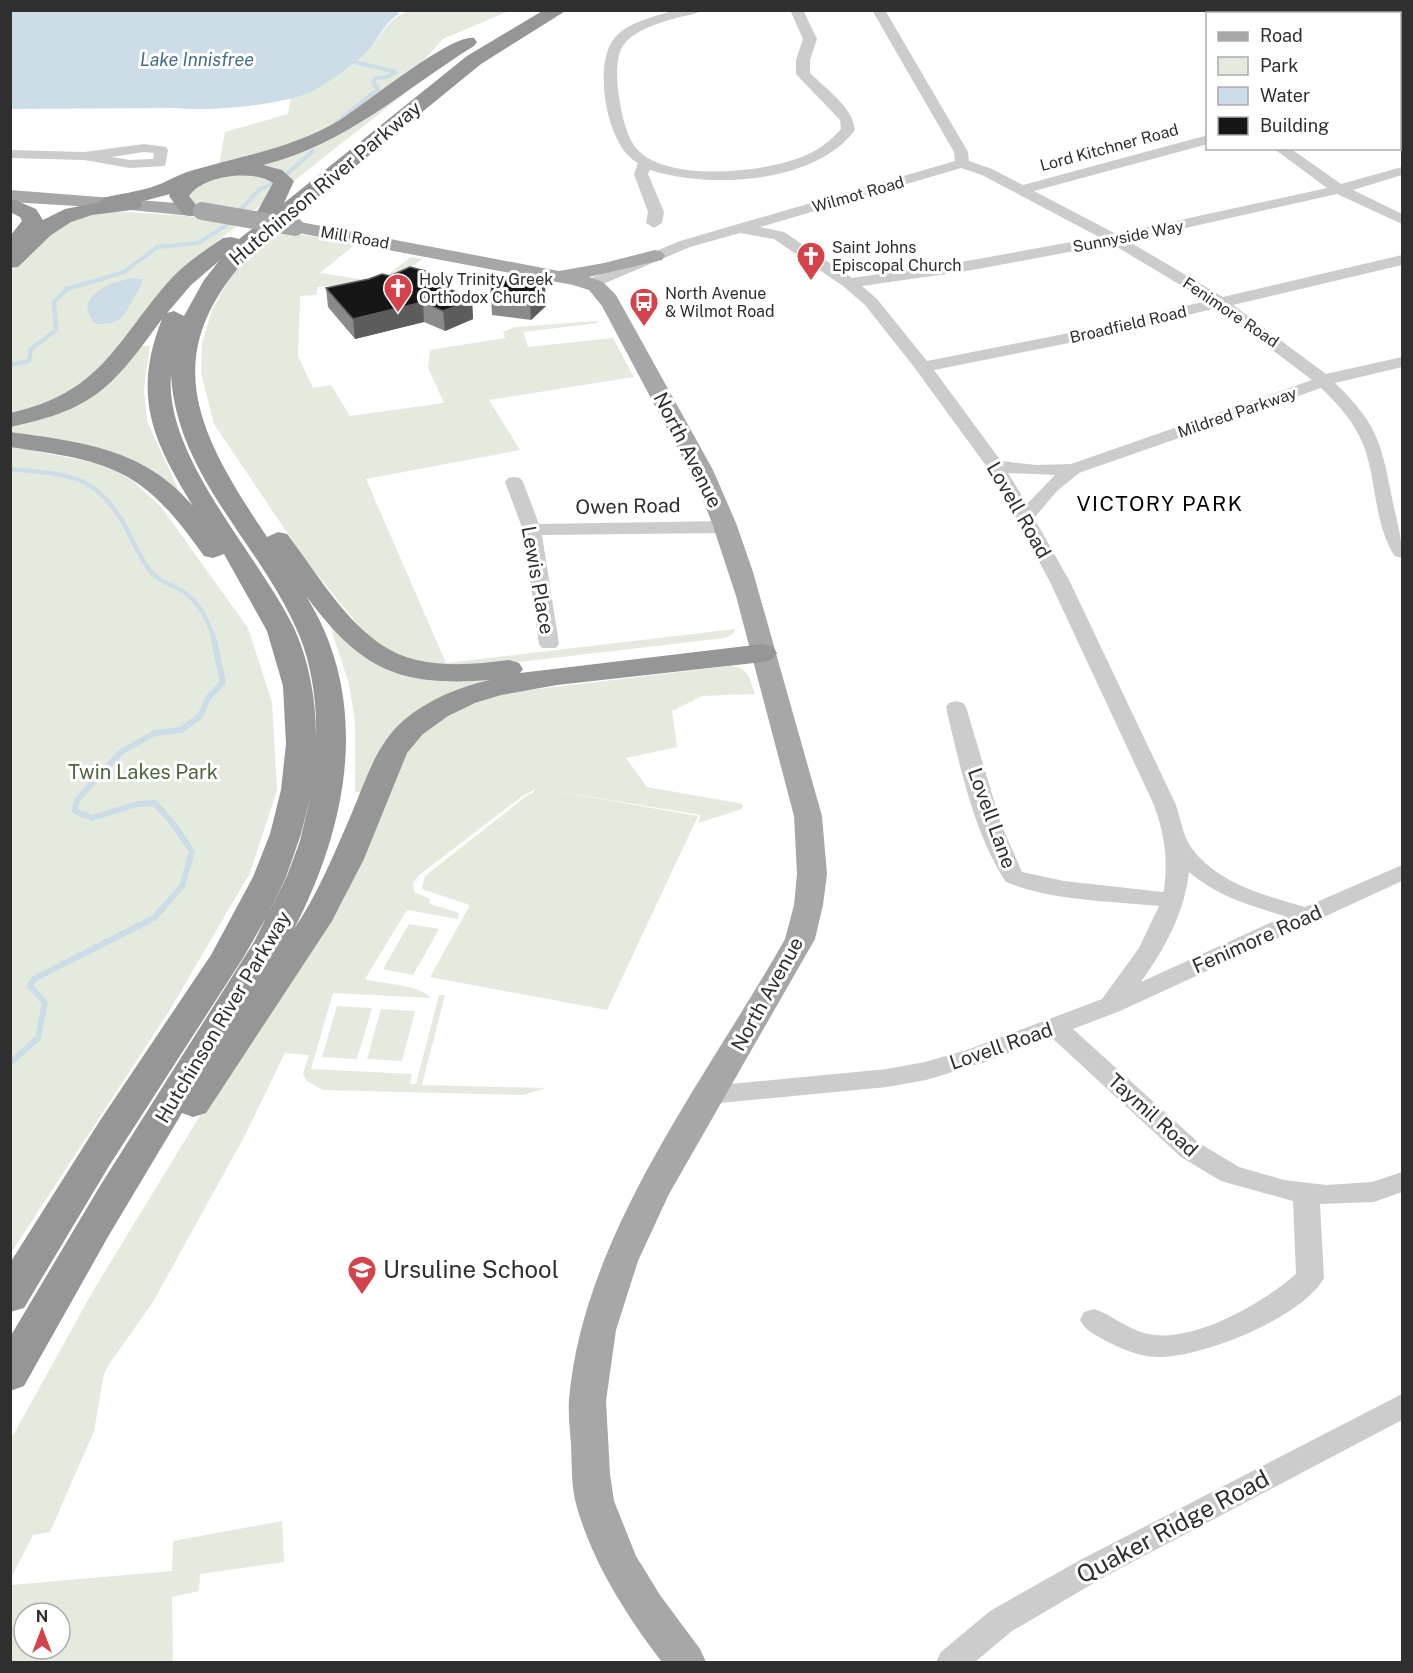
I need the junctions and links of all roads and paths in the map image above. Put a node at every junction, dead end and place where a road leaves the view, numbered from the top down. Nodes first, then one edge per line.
1 (533, 10) edge
2 (542, 10) edge
3 (558, 10) edge
4 (695, 10) edge
5 (796, 10) edge
6 (878, 10) edge
7 (1206, 140) edge
8 (1283, 150) edge
9 (10, 154) edge
10 (84, 156) dead end
11 (645, 163) junction
12 (962, 163) junction
13 (1402, 171) edge
14 (704, 176) junction
15 (659, 189) junction
16 (1339, 189) junction
17 (1021, 190) junction
18 (10, 196) edge
19 (110, 202) junction
20 (10, 204) edge
21 (140, 204) junction
22 (195, 211) junction
23 (268, 212) junction
24 (788, 214) junction
25 (1402, 220) edge
26 (654, 223) dead end
27 (739, 228) junction
28 (779, 235) junction
29 (1114, 240) junction
30 (231, 242) junction
31 (10, 248) edge
32 (655, 256) junction
33 (1402, 260) edge
34 (10, 262) edge
35 (557, 276) junction
36 (849, 283) junction
37 (590, 284) junction
38 (1223, 303) junction
39 (615, 310) junction
40 (1402, 362) edge
41 (922, 367) junction
42 (1325, 381) junction
43 (10, 420) edge
44 (10, 439) edge
45 (995, 466) junction
46 (1074, 469) junction
47 (514, 482) dead end
48 (222, 484) junction
49 (1025, 517) junction
50 (725, 527) junction
51 (532, 530) junction
52 (1402, 552) edge
53 (549, 644) dead end
54 (762, 647) junction
55 (292, 663) junction
56 (956, 707) dead end
57 (1177, 844) junction
58 (1402, 872) edge
59 (1173, 900) junction
60 (1309, 916) junction
61 (1111, 1005) junction
62 (1056, 1027) junction
63 (709, 1095) junction
64 (1402, 1182) edge
65 (1306, 1193) junction
66 (76, 1254) junction
67 (10, 1298) edge
68 (1094, 1320) dead end
69 (10, 1375) edge
70 (1402, 1406) edge
71 (686, 1662) edge
72 (952, 1662) edge

1 - 19 highway
2 - 23 highway, Hutchinson River Parkway
3 - 48 highway, Hutchinson River Parkway
4 - 11 street
5 - 14 street
6 - 12 street
7 - 17 street, Lord Kitchner Road
8 - 16 street
9 - 10 street
11 - 14 street
11 - 15 street
12 - 17 street, Fenimore Road
12 - 24 street, Wilmot Road
13 - 16 street, Sunnyside Way
14 - 15 street
15 - 26 street
16 - 25 street
16 - 29 street, Sunnyside Way
17 - 29 street, Fenimore Road
18 - 19 main road, Mill Road
19 - 21 main road, Mill Road
20 - 31 highway
21 - 22 main road, Mill Road
21 - 34 highway
22 - 23 highway
22 - 35 main road, Mill Road, bridge
23 - 30 highway, Hutchinson River Parkway
24 - 27 street, Wilmot Road
24 - 28 street
27 - 28 street, Lovell Road
27 - 32 street, Wilmot Road
28 - 36 street, Lovell Road
29 - 36 street, Sunnyside Way
29 - 38 street, Fenimore Road
30 - 43 highway
30 - 55 highway, Hutchinson River Parkway
32 - 35 main road
32 - 37 street, Wilmot Road
32 - 39 main road
33 - 38 street, Broadfield Road
35 - 37 main road, Mill Road
36 - 41 street, Lovell Road
37 - 39 main road, North Avenue
38 - 41 street, Broadfield Road
38 - 42 street, Fenimore Road
39 - 50 main road, North Avenue
40 - 42 street, Mildred Parkway
41 - 45 street, Lovell Road
42 - 46 street, Mildred Parkway
42 - 52 street, Fenimore Road
44 - 55 highway
45 - 46 street, Mildred Parkway
45 - 49 street, Lovell Road
46 - 49 street, Mildred Parkway
47 - 51 street, Lewis Place
48 - 54 highway
48 - 66 highway, Hutchinson River Parkway
49 - 57 street, Lovell Road
50 - 51 street, Owen Road
50 - 54 main road, North Avenue
51 - 53 street, Lewis Place
54 - 63 main road, North Avenue
54 - 66 highway
55 - 67 highway, Hutchinson River Parkway
56 - 59 street, Lovell Lane
57 - 59 street, Lovell Road
57 - 60 street, Lovell Road
58 - 60 street, Fenimore Road
59 - 61 street, Lovell Road
60 - 61 street, Fenimore Road
61 - 62 street, Lovell Road
62 - 63 street, Lovell Road
62 - 65 street, Taymil Road
63 - 71 main road, North Avenue
64 - 65 street, Taymil Road
65 - 68 street
66 - 69 highway, Hutchinson River Parkway
70 - 72 street, Quaker Ridge Road

